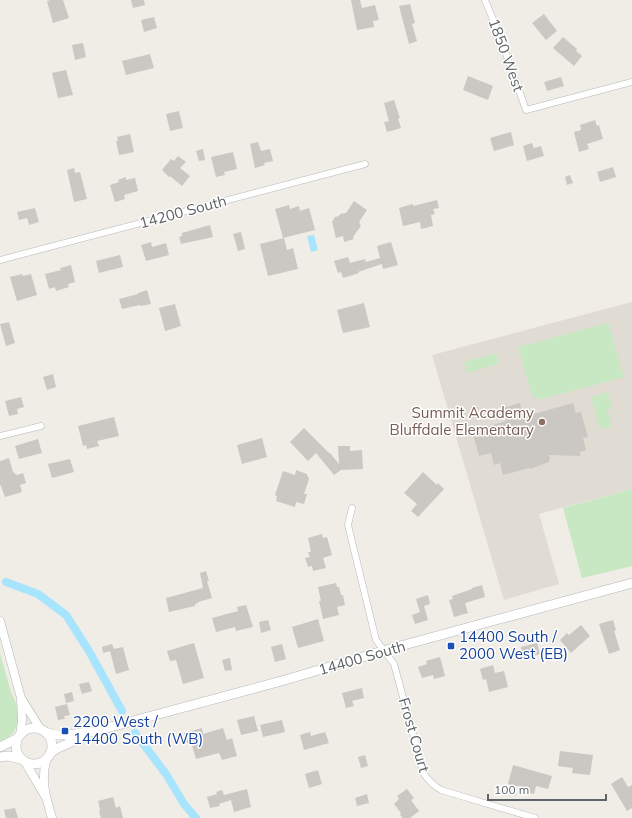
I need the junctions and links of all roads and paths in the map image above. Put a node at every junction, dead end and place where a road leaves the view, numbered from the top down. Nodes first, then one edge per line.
1 (485, 0) edge
2 (632, 82) edge
3 (365, 164) dead end
4 (0, 260) edge
5 (41, 426) dead end
6 (0, 436) edge
7 (352, 508) dead end
8 (632, 583) edge
9 (0, 621) edge
10 (385, 651) junction
11 (20, 698) junction
12 (43, 731) junction
13 (92, 732) junction
14 (19, 737) junction
15 (0, 747) edge
16 (48, 756) junction
17 (0, 757) edge
18 (23, 760) junction
19 (46, 799) junction
20 (52, 818) edge
21 (535, 818) edge

1 - 2 street, 1850 West
3 - 4 street, 14200 South
5 - 6 street
7 - 10 street, Frost Court
8 - 10 main road, 14400 South
9 - 11 street
10 - 13 main road, 14400 South
10 - 21 street, Frost Court
11 - 12 street
11 - 14 street
12 - 13 main road, 14400 South
12 - 14 main road
12 - 16 main road
13 - 16 main road, 14400 South
14 - 15 main road
14 - 18 main road
16 - 18 main road
16 - 19 street
17 - 18 main road
18 - 19 street
19 - 20 street

